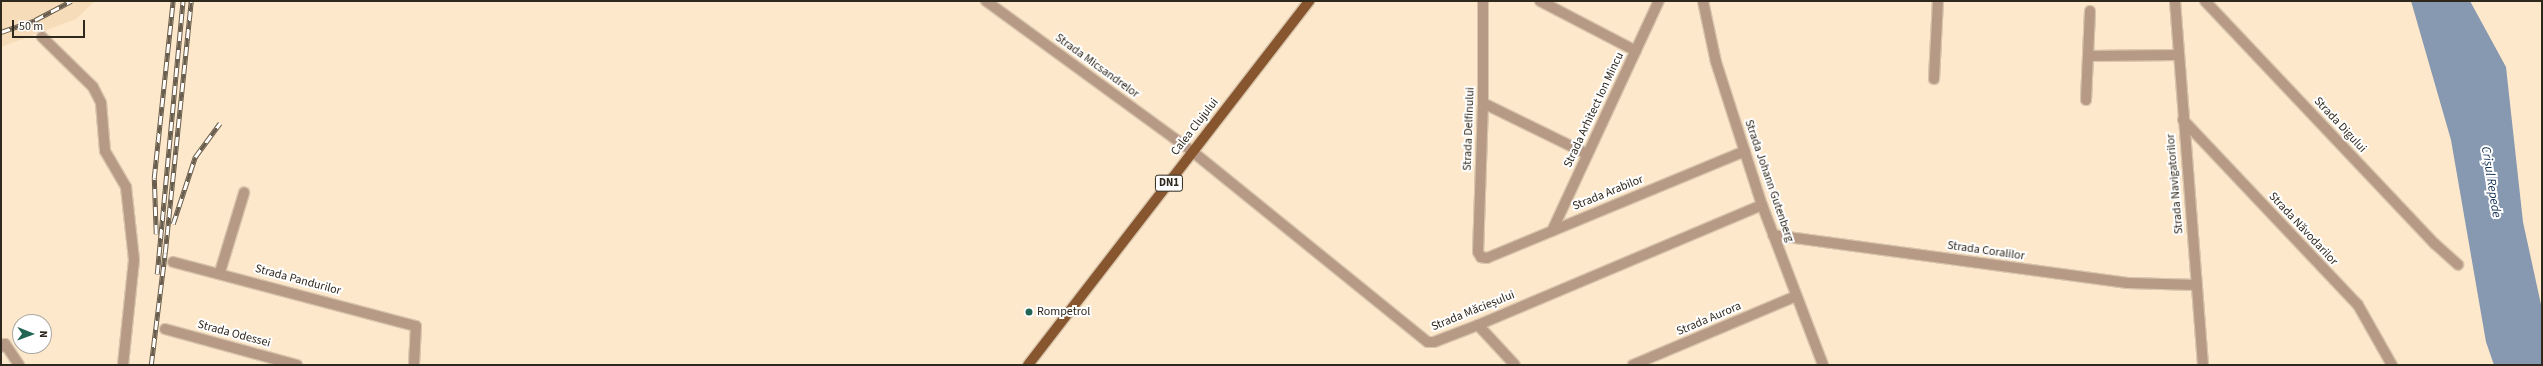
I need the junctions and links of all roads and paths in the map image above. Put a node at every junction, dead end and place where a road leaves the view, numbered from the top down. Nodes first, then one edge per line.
1 (986, 1) edge
2 (1309, 1) edge
3 (1483, 1) edge
4 (1540, 1) edge
5 (1659, 1) edge
6 (1703, 1) edge
7 (1938, 1) edge
8 (2175, 1) edge
9 (2205, 1) edge
10 (2090, 11) dead end
11 (42, 37) dead end
12 (1636, 51) junction
13 (2177, 54) junction
14 (2088, 56) junction
15 (1934, 79) dead end
16 (2086, 100) dead end
17 (1483, 103) junction
18 (2183, 120) junction
19 (1744, 151) junction
20 (1193, 152) junction
21 (1587, 154) junction
22 (244, 193) dead end
23 (1762, 205) junction
24 (1552, 230) junction
25 (1773, 235) junction
26 (1481, 257) joint
27 (173, 262) dead end
28 (2458, 265) dead end
29 (220, 272) junction
30 (2197, 285) junction
31 (1796, 296) junction
32 (1478, 325) junction
33 (165, 329) dead end
34 (3, 346) edge
35 (19, 365) edge
36 (124, 365) edge
37 (297, 365) edge
38 (414, 365) edge
39 (1028, 365) edge
40 (1515, 365) edge
41 (1633, 365) edge
42 (1823, 365) edge
43 (2203, 365) edge
44 (2392, 365) edge

1 - 20 street, Strada Micsandrelor
2 - 20 main road, Calea Clujului / DN1
3 - 17 street, Strada Delfinului
4 - 12 street
5 - 12 street, Strada Arhitect Ion Mincu
6 - 19 street, Strada Johann Gutenberg
7 - 15 street
8 - 13 street, Strada Navigatorilor
9 - 28 street, Strada Digului
10 - 14 street
11 - 36 street
12 - 21 street, Strada Arhitect Ion Mincu
13 - 14 street
13 - 18 street, Strada Navigatorilor
14 - 16 street
17 - 21 street
17 - 26 street, Strada Delfinului
18 - 30 street, Strada Navigatorilor
18 - 44 street, Strada Năvodarilor
19 - 23 street, Strada Johann Gutenberg
19 - 24 street, Strada Arabilor
20 - 32 street, Strada Măcieșului
20 - 39 main road, Calea Clujului / DN1
21 - 24 street, Strada Arhitect Ion Mincu
22 - 29 street
23 - 25 street, Strada Johann Gutenberg
23 - 32 street, Strada Măcieșului
24 - 26 street, Strada Arabilor
25 - 30 street, Strada Coralilor
25 - 31 street, Strada Johann Gutenberg
27 - 29 street, Strada Pandurilor
29 - 38 street, Strada Pandurilor
30 - 43 street, Strada Navigatorilor
31 - 41 street, Strada Aurora
31 - 42 street, Strada Johann Gutenberg
32 - 40 street
33 - 37 street, Strada Odessei
34 - 35 street

